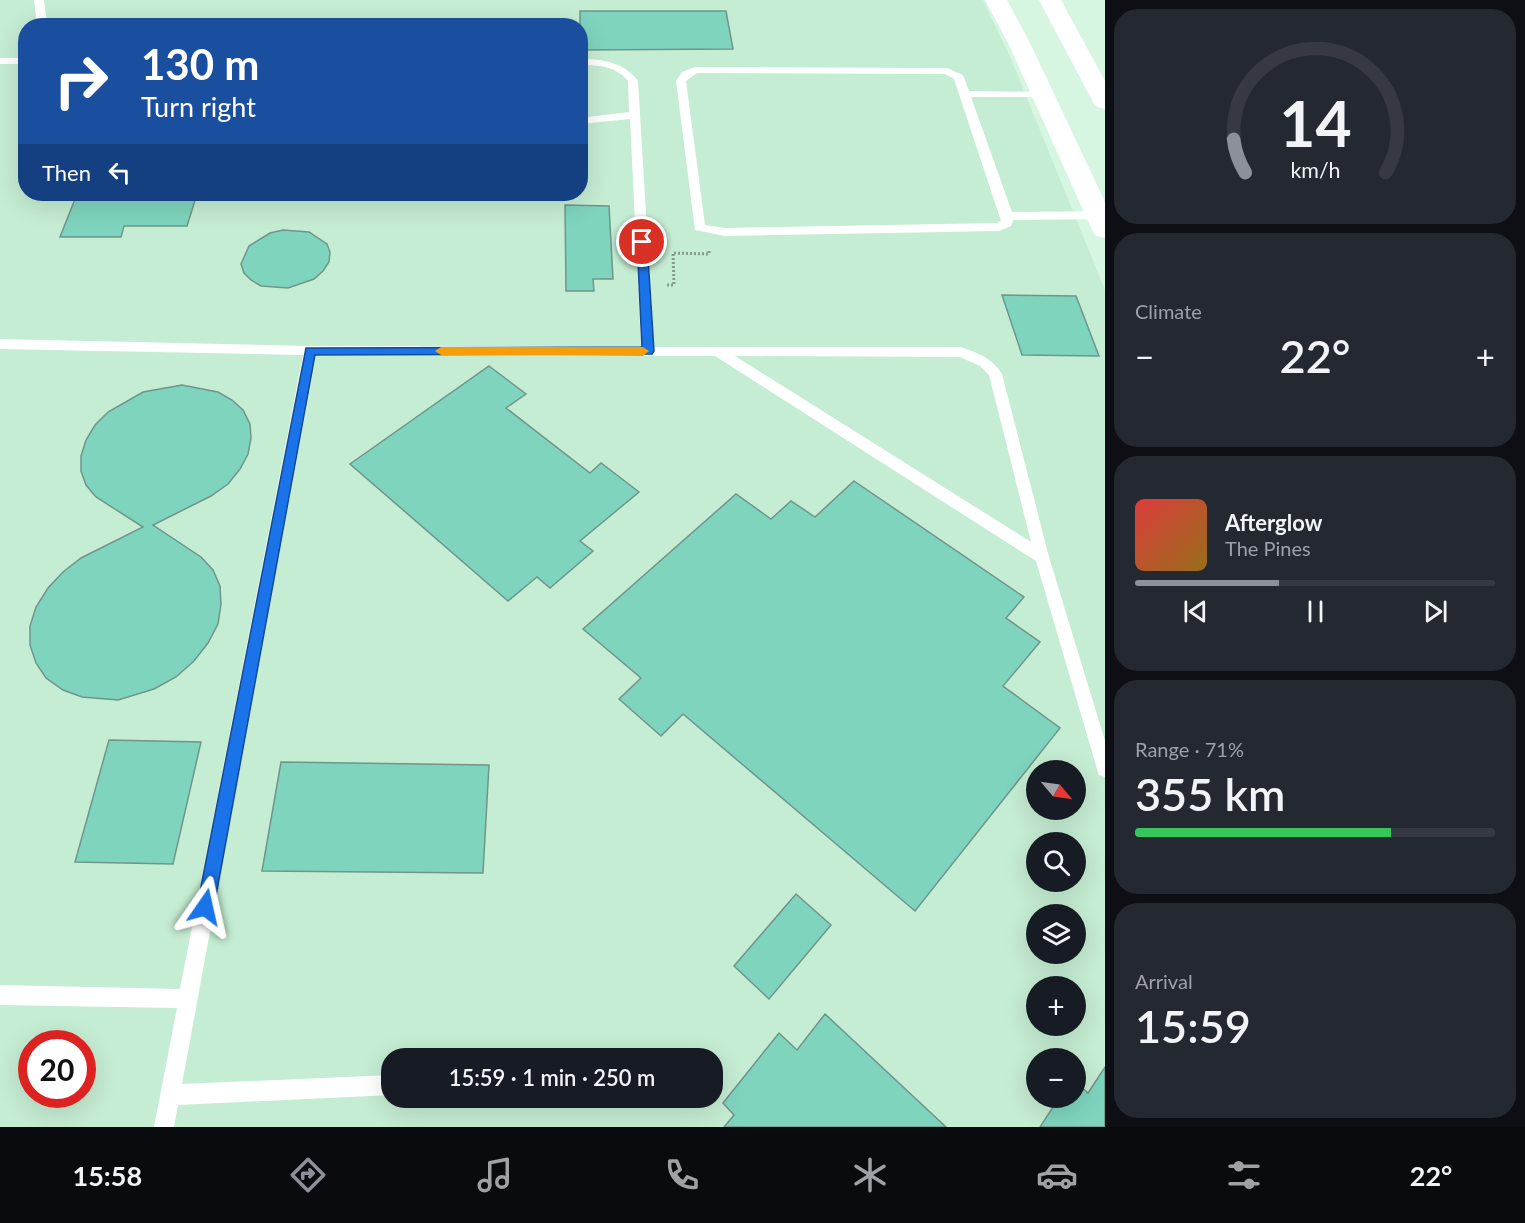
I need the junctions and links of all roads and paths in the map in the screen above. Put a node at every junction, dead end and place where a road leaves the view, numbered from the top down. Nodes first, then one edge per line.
1 (39, 0) edge
2 (996, 0) edge
3 (1050, 0) edge
4 (41, 18) edge
5 (0, 61) edge
6 (18, 61) edge
7 (588, 63) edge
8 (965, 94) junction
9 (1043, 94) junction
10 (1105, 102) edge
11 (635, 115) junction
12 (588, 120) edge
13 (1007, 216) junction
14 (1103, 220) edge
15 (708, 230) junction
16 (644, 285) junction
17 (0, 344) edge
18 (310, 351) junction
19 (648, 351) junction
20 (718, 352) junction
21 (1042, 557) junction
22 (1105, 769) edge
23 (0, 995) edge
24 (188, 999) junction
25 (381, 1085) edge
26 (170, 1095) junction
27 (164, 1127) edge

1 - 4 lane
2 - 9 main road
3 - 10 main road
5 - 6 lane
7 - 11 lane
8 - 9 lane
8 - 13 lane
8 - 15 lane
9 - 14 main road
11 - 12 lane
11 - 16 lane
13 - 14 lane
13 - 15 lane
15 - 16 path
16 - 19 lane
17 - 18 lane
18 - 19 lane
18 - 24 lane
19 - 20 lane
20 - 21 lane
20 - 21 lane
21 - 22 lane
23 - 24 lane
24 - 26 lane
25 - 26 lane
26 - 27 lane

